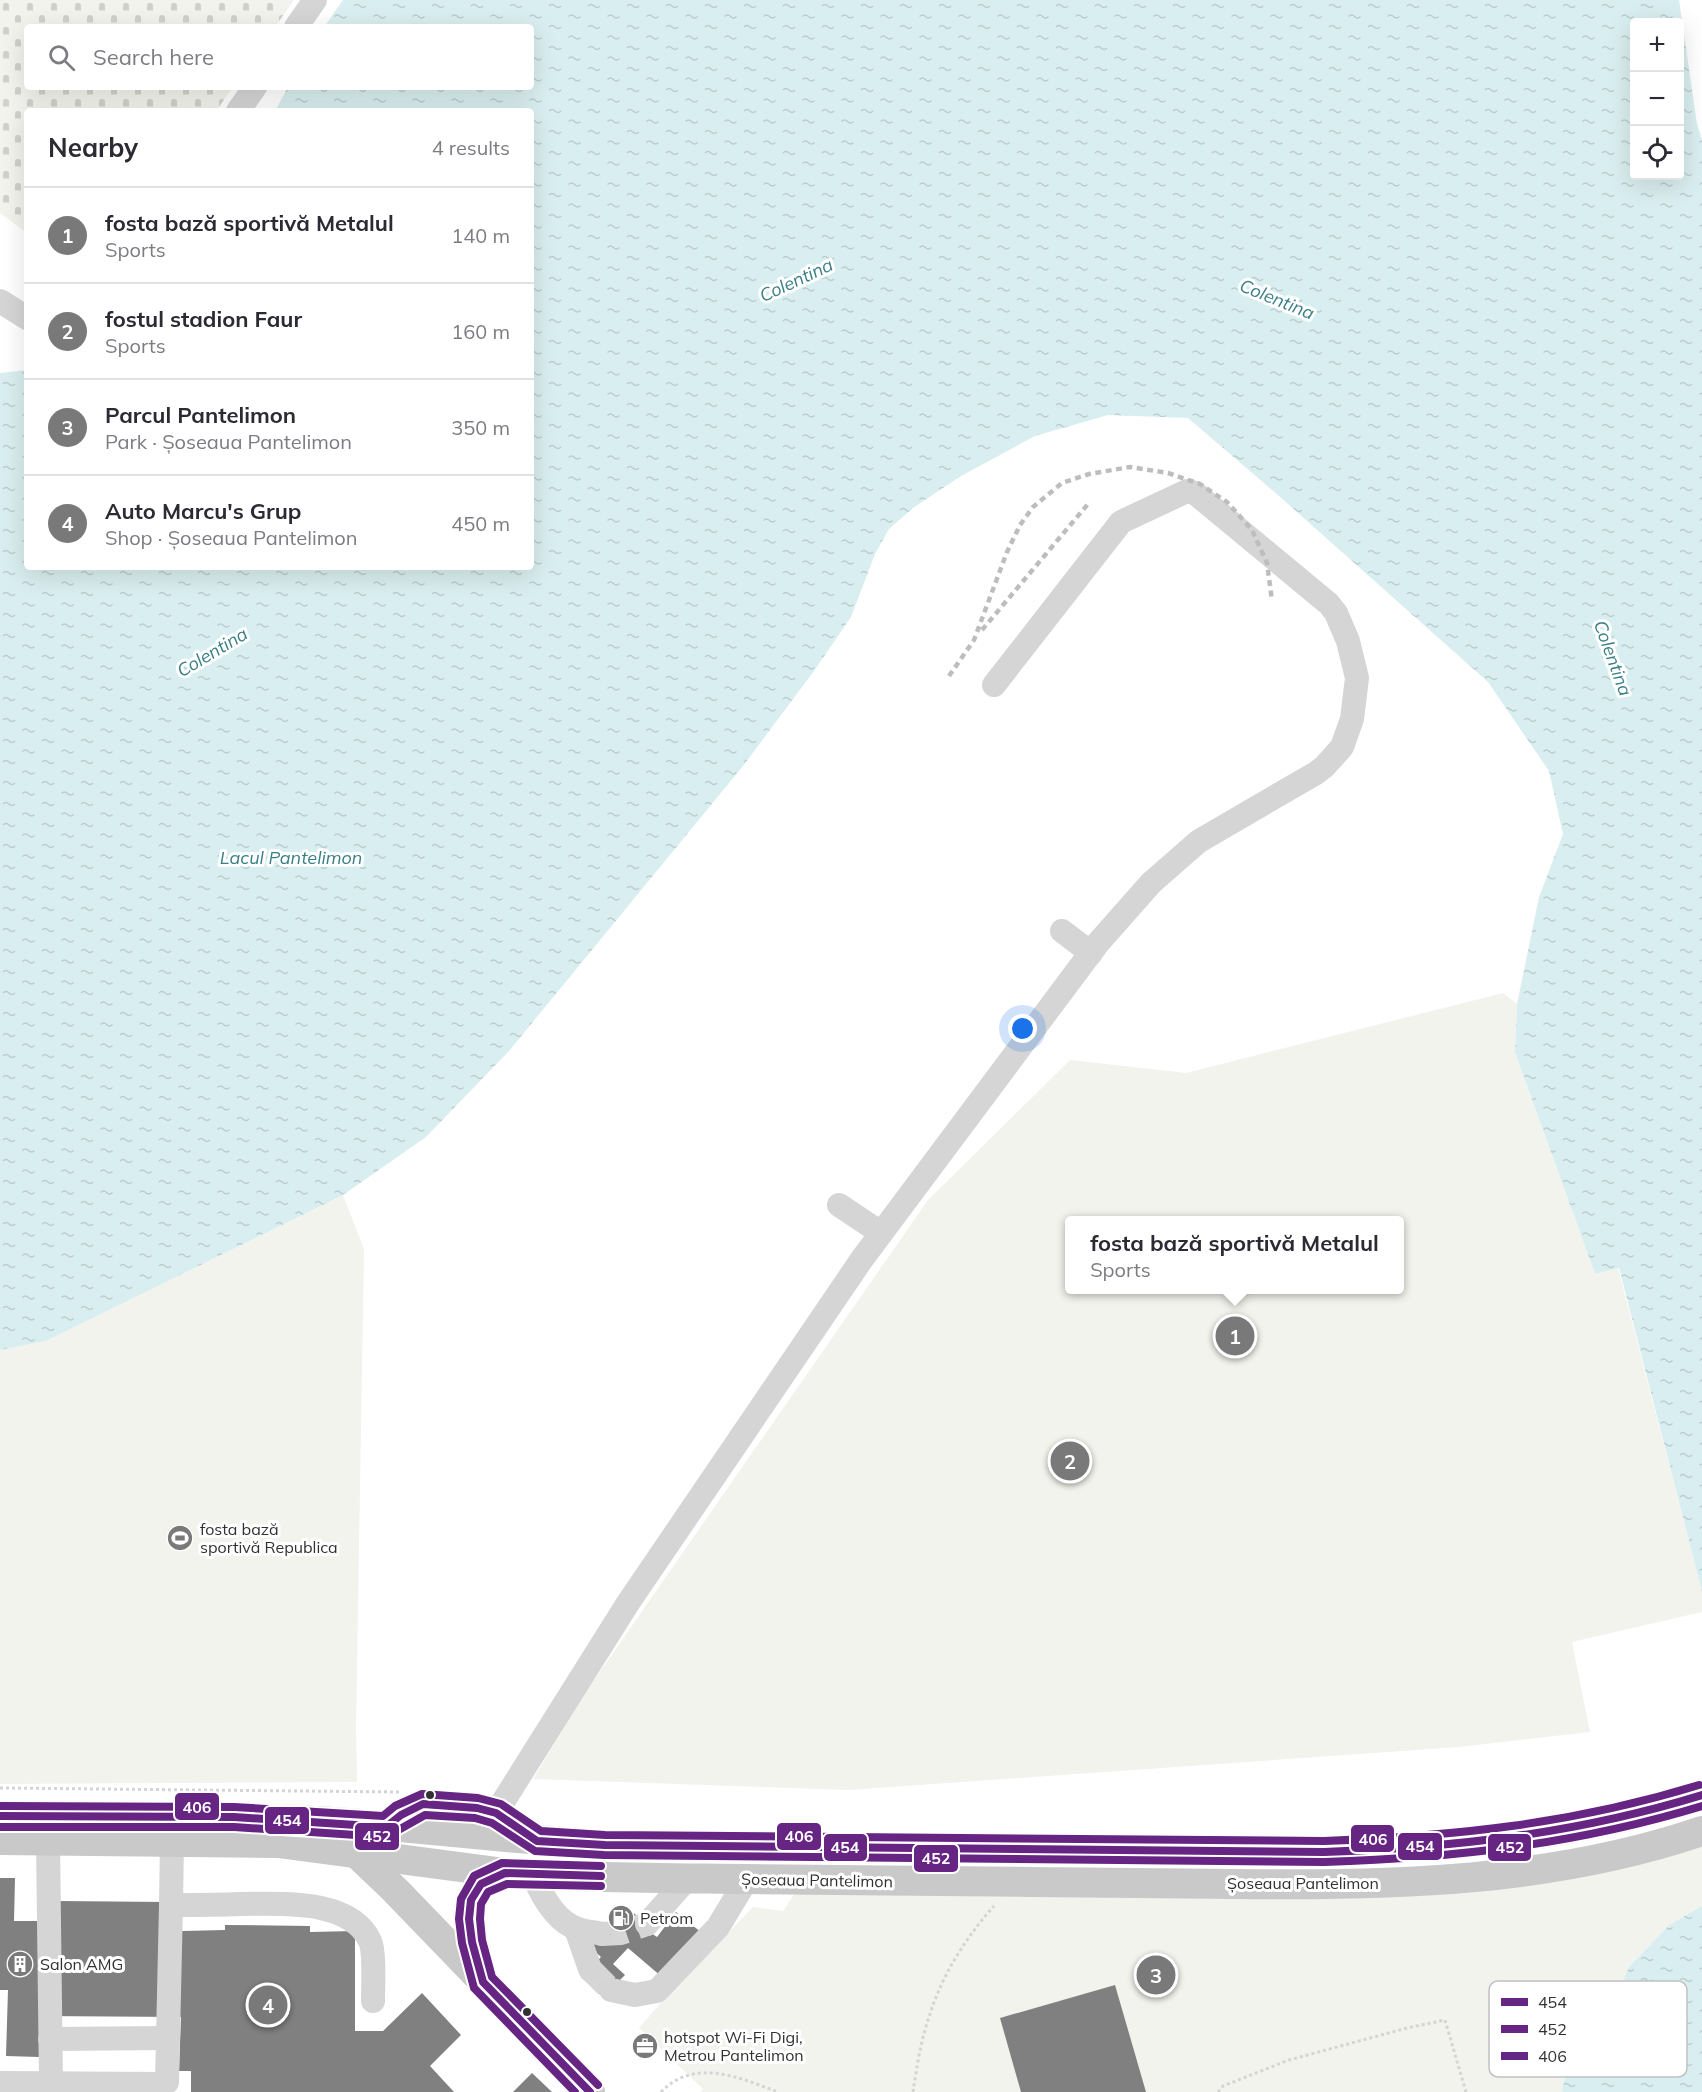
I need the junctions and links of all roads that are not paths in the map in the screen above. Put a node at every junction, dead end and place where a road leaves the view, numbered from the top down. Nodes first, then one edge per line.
1 (315, 0) edge
2 (298, 24) edge
3 (253, 90) edge
4 (240, 108) edge
5 (0, 301) edge
6 (24, 316) edge
7 (994, 685) dead end
8 (1062, 931) dead end
9 (1091, 953) junction
10 (840, 1205) dead end
11 (881, 1233) junction
12 (1702, 1795) edge
13 (496, 1813) junction
14 (0, 1816) edge
15 (317, 1821) junction
16 (386, 1827) junction
17 (1702, 1831) edge
18 (0, 1840) edge
19 (48, 1840) junction
20 (172, 1841) junction
21 (537, 1841) junction
22 (358, 1852) junction
23 (519, 1874) junction
24 (687, 1878) junction
25 (747, 1879) junction
26 (171, 1905) junction
27 (647, 1924) tunnel mouth
28 (576, 1929) junction
29 (602, 1934) tunnel mouth
30 (590, 1969) tunnel mouth
31 (483, 1982) junction
32 (611, 1989) tunnel mouth
33 (373, 2001) dead end
34 (167, 2037) junction
35 (50, 2039) junction
36 (0, 2083) edge
37 (51, 2084) junction
38 (590, 2092) edge

1 - 2 street
3 - 4 street
5 - 6 street
7 - 9 street
8 - 9 street
9 - 11 street
10 - 11 street
11 - 13 street
12 - 21 main road, Șoseaua Pantelimon
13 - 16 street
13 - 21 street
14 - 15 main road, Șoseaua Pantelimon
15 - 16 main road, Șoseaua Pantelimon
15 - 22 main road
16 - 21 main road, Șoseaua Pantelimon
16 - 22 main road
17 - 25 main road, Șoseaua Pantelimon
18 - 19 main road, Șoseaua Pantelimon
19 - 20 main road, Șoseaua Pantelimon
19 - 35 street
20 - 22 main road, Șoseaua Pantelimon
20 - 26 street
22 - 23 main road, Șoseaua Pantelimon
22 - 31 main road
23 - 24 main road, Șoseaua Pantelimon
23 - 28 street
23 - 31 main road
24 - 25 main road, Șoseaua Pantelimon
24 - 27 street
25 - 32 street
26 - 33 street
26 - 34 street
28 - 29 street
28 - 30 street
31 - 38 main road
34 - 35 street
34 - 37 street
35 - 37 street
36 - 37 street

